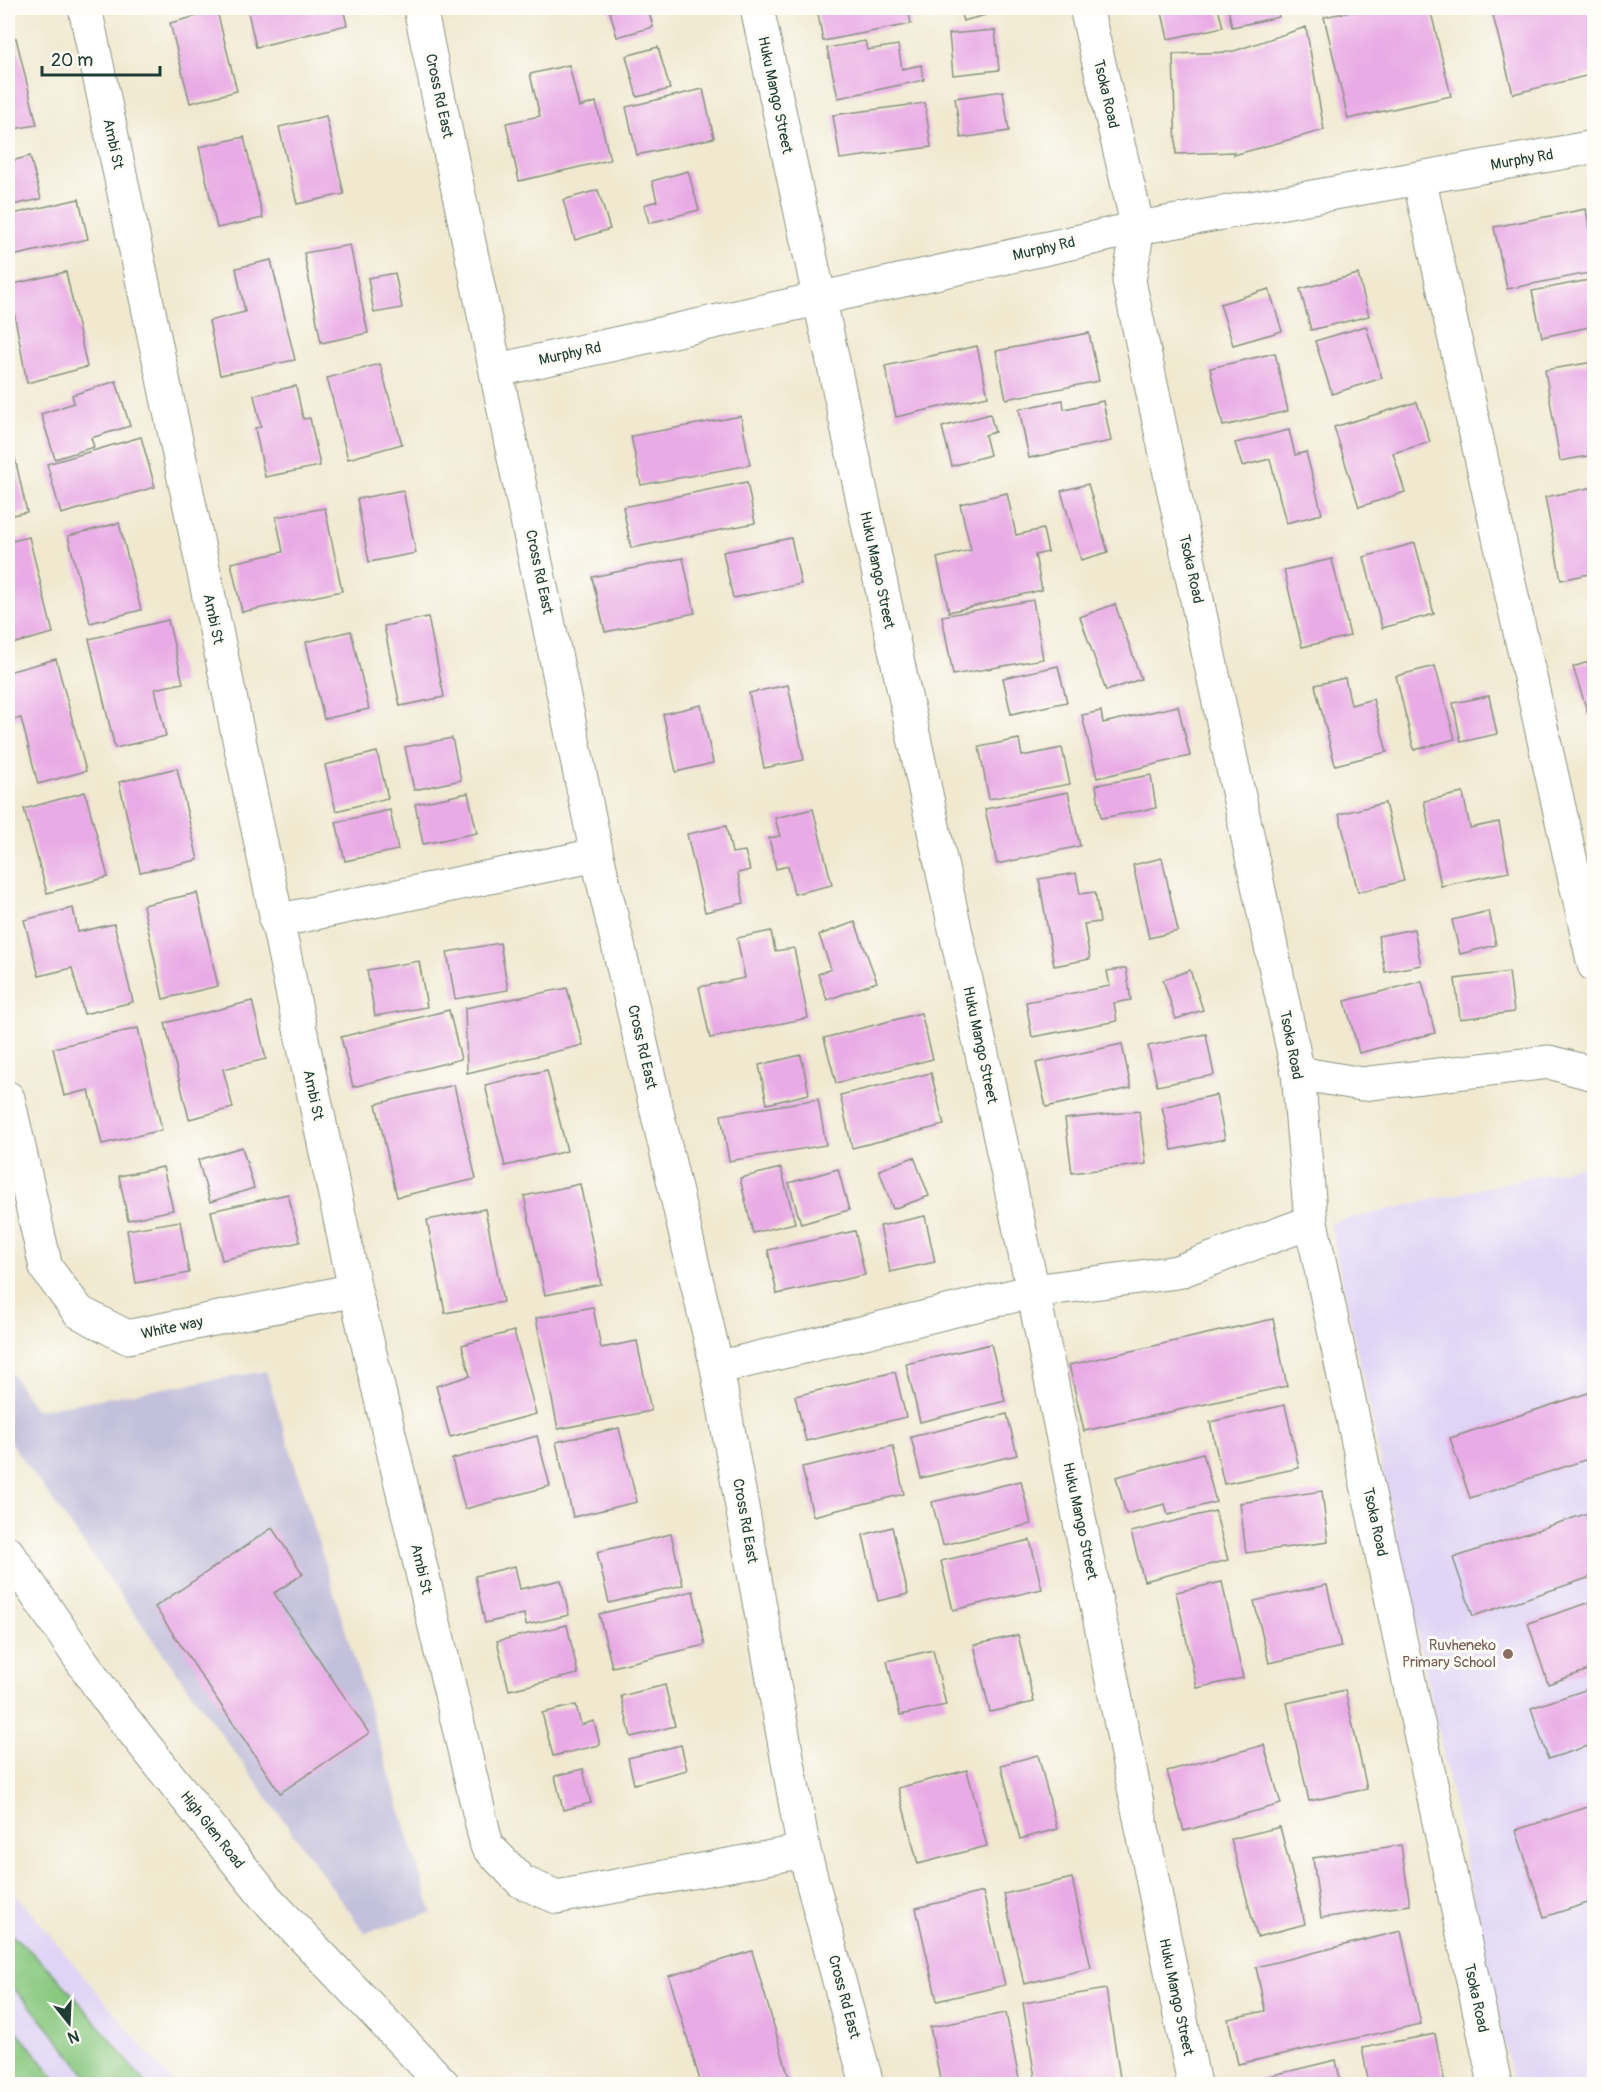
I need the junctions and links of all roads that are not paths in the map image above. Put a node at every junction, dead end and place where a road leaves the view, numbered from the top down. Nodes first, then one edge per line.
1 (85, 8) edge
2 (420, 8) edge
3 (757, 8) edge
4 (1086, 8) edge
5 (1594, 147) edge
6 (1419, 178) junction
7 (1138, 228) junction
8 (818, 300) junction
9 (498, 370) junction
10 (597, 855) junction
11 (276, 921) junction
12 (1594, 964) edge
13 (1298, 1073) junction
14 (1594, 1074) edge
15 (8, 1098) edge
16 (1311, 1222) junction
17 (355, 1290) junction
18 (1033, 1291) junction
19 (717, 1368) junction
20 (8, 1553) edge
21 (804, 1851) junction
22 (443, 2085) edge
23 (867, 2085) edge
24 (1194, 2085) edge
25 (1495, 2085) edge

1 - 11 street, Ambi St
2 - 9 street, Cross Rd East
3 - 8 street, Huku Mango Street
4 - 7 street, Tsoka Road
5 - 6 street, Murphy Rd
6 - 7 street, Murphy Rd
6 - 12 street
7 - 8 street, Murphy Rd
7 - 13 street, Tsoka Road
8 - 9 street, Murphy Rd
8 - 18 street, Huku Mango Street
9 - 10 street, Cross Rd East
10 - 11 street
10 - 19 street, Cross Rd East
11 - 17 street, Ambi St
13 - 14 street
13 - 16 street, Tsoka Road
15 - 17 street, White way
16 - 18 street
16 - 25 street, Tsoka Road
17 - 21 street, Ambi St
18 - 19 street
18 - 24 street, Huku Mango Street
19 - 21 street, Cross Rd East
20 - 22 street, High Glen Road
21 - 23 street, Cross Rd East

